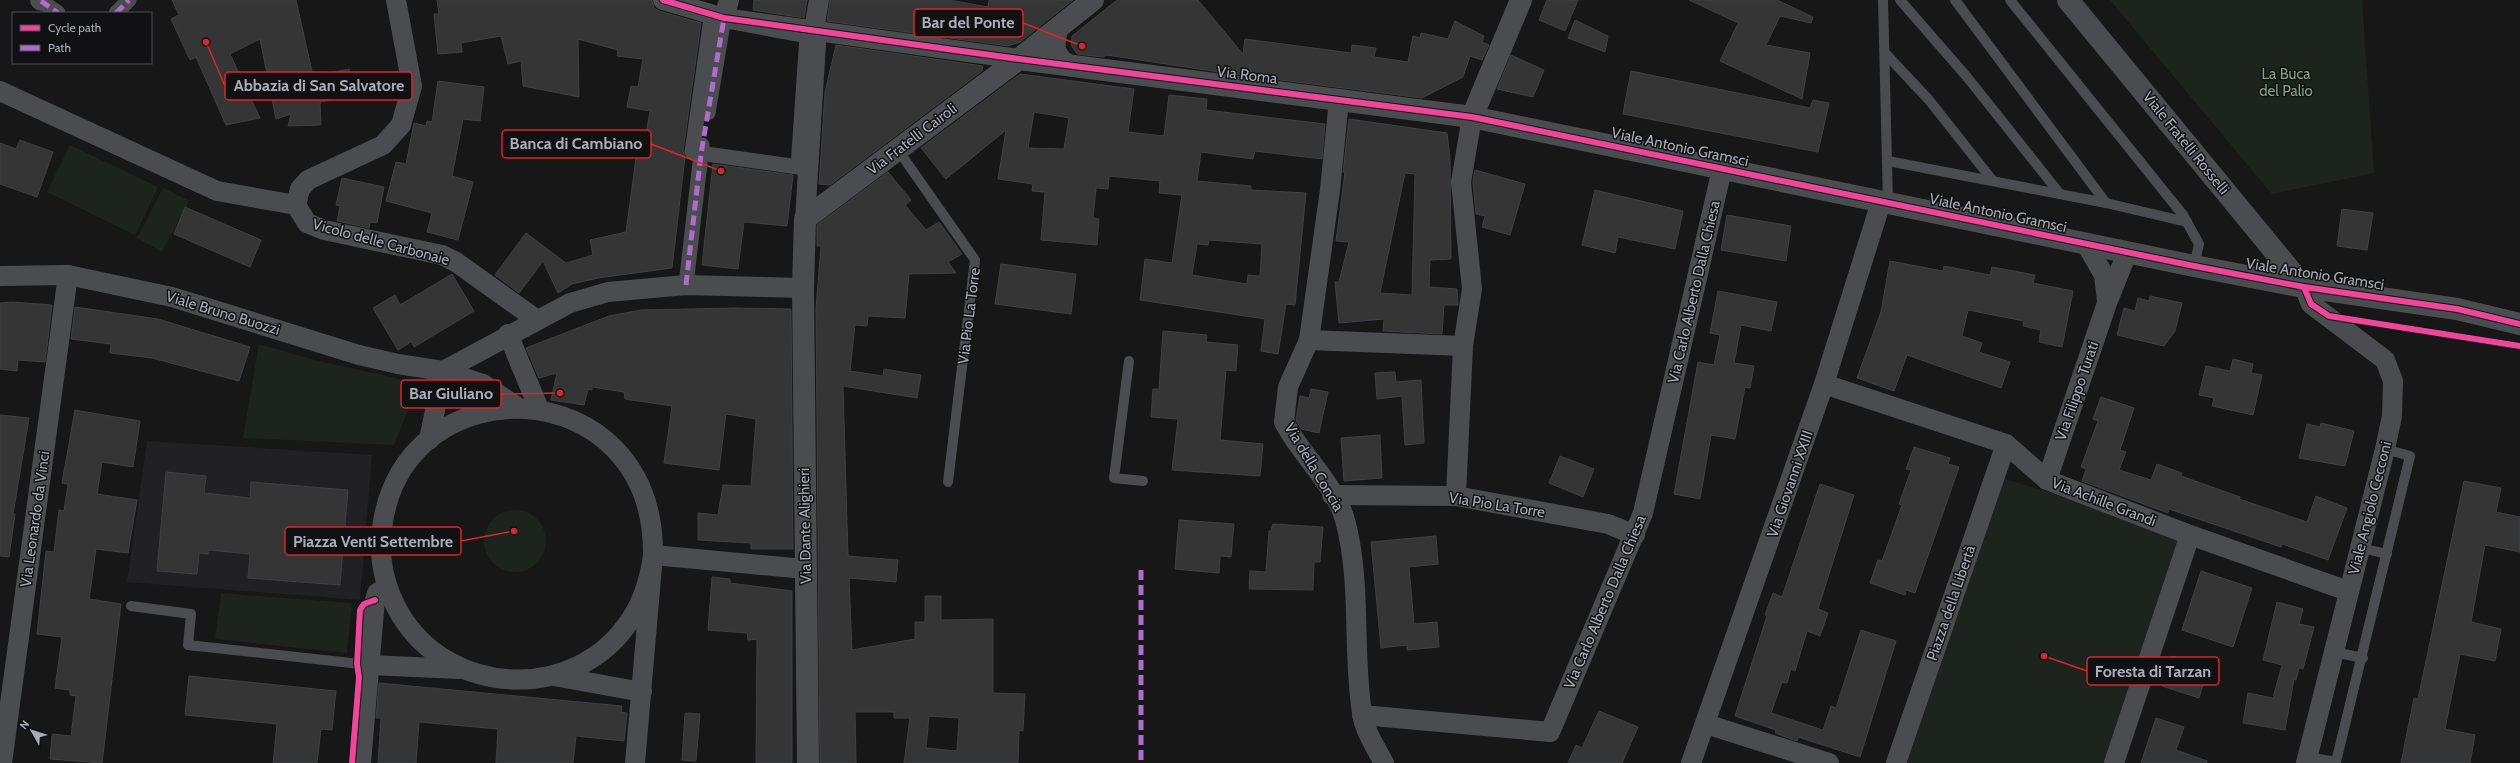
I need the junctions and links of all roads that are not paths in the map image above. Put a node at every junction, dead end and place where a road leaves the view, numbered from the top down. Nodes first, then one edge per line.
1 (40, 0) edge
2 (129, 0) edge
3 (396, 0) edge
4 (662, 0) edge
5 (819, 0) edge
6 (1092, 0) edge
7 (1521, 0) edge
8 (1883, 0) edge
9 (1900, 0) edge
10 (1955, 0) edge
11 (2010, 0) edge
12 (2068, 0) edge
13 (57, 12) edge
14 (117, 12) edge
15 (725, 13) edge
16 (1059, 26) junction
17 (814, 29) junction
18 (1885, 53) junction
19 (1020, 59) junction
20 (1070, 65) junction
21 (0, 90) edge
22 (1339, 100) junction
23 (1472, 117) junction
24 (898, 150) junction
25 (701, 154) junction
26 (1888, 161) junction
27 (1722, 169) junction
28 (1993, 181) junction
29 (2060, 194) junction
30 (1885, 202) junction
31 (2106, 203) junction
32 (296, 205) junction
33 (806, 219) junction
34 (2187, 222) junction
35 (2086, 244) junction
36 (2127, 253) junction
37 (2194, 266) junction
38 (68, 275) junction
39 (0, 276) edge
40 (686, 285) junction
41 (2304, 287) junction
42 (803, 288) junction
43 (2108, 303) junction
44 (537, 320) junction
45 (2520, 324) edge
46 (508, 334) junction
47 (1309, 340) junction
48 (1463, 346) junction
49 (1128, 361) dead end
50 (444, 371) junction
51 (1824, 384) junction
52 (519, 408) junction
53 (539, 410) junction
54 (429, 440) junction
55 (2006, 444) junction
56 (2385, 449) junction
57 (2047, 480) junction
58 (1143, 481) dead end
59 (948, 482) dead end
60 (1332, 495) junction
61 (1456, 496) junction
62 (1635, 535) junction
63 (2190, 535) junction
64 (2360, 548) junction
65 (2387, 554) junction
66 (653, 555) junction
67 (805, 569) junction
68 (387, 587) junction
69 (2348, 591) junction
70 (131, 606) dead end
71 (2334, 652) junction
72 (2362, 658) junction
73 (369, 665) junction
74 (463, 670) junction
75 (554, 676) junction
76 (642, 692) junction
77 (1362, 714) junction
78 (1706, 724) junction
79 (2307, 760) edge
80 (2, 763) edge
81 (361, 763) edge
82 (635, 763) edge
83 (808, 763) edge
84 (1384, 763) edge
85 (1691, 763) edge
86 (1829, 763) edge
87 (1896, 763) edge
88 (2114, 763) edge

1 - 13 street
2 - 14 street
3 - 32 street
4 - 15 street
5 - 17 street
6 - 16 street, Via Fratelli Cairoli
7 - 23 street
8 - 18 lane
9 - 29 lane
10 - 31 lane
11 - 34 lane
12 - 41 street, Viale Fratelli Rosselli
15 - 17 street
15 - 25 street
15 - 25 street
16 - 19 street, Via Fratelli Cairoli
16 - 20 street
17 - 19 street
17 - 33 street
18 - 26 lane
18 - 28 lane
19 - 20 street, Via Roma
19 - 24 street, Via Fratelli Cairoli
20 - 22 street, Via Roma
21 - 32 street, Vicolo delle Carbonaie
22 - 23 street, Via Roma
22 - 47 street, Via della Concia
23 - 27 street, Viale Antonio Gramsci
23 - 48 street
24 - 33 street, Via Fratelli Cairoli
24 - 59 lane, Via Pio La Torre
25 - 40 street
26 - 28 lane
26 - 30 lane
27 - 30 street, Viale Antonio Gramsci
27 - 62 street, Via Carlo Alberto Dalla Chiesa
28 - 29 lane
29 - 31 lane
30 - 35 street, Viale Antonio Gramsci
30 - 51 street, Via Giovanni XXIII
31 - 34 lane
32 - 44 street, Vicolo delle Carbonaie
33 - 42 street, Via Dante Alighieri
34 - 37 lane
35 - 36 street, Viale Antonio Gramsci
35 - 43 street, Via Filippo Turati
36 - 37 street, Viale Antonio Gramsci
36 - 43 street, Via Filippo Turati
37 - 41 street, Viale Antonio Gramsci
38 - 39 street, Viale Bruno Buozzi
38 - 50 street, Viale Bruno Buozzi
38 - 80 street, Via Leonardo da Vinci
40 - 42 street
40 - 44 street
41 - 45 street, Viale Antonio Gramsci
41 - 56 street, Viale Angiolo Cecconi
42 - 67 street, Via Dante Alighieri
43 - 57 street, Via Filippo Turati
44 - 46 street
46 - 50 street
46 - 53 street
47 - 48 street
47 - 60 street, Via della Concia
48 - 61 street
49 - 58 lane
50 - 52 street, Viale Bruno Buozzi
50 - 54 street
51 - 55 street, Via Achille Grandi
51 - 78 street, Via Giovanni XXIII
52 - 53 street
52 - 54 street
53 - 66 street
54 - 68 street
55 - 57 street, Via Achille Grandi
55 - 87 street, Piazza della Libertà
56 - 64 street, Viale Angiolo Cecconi
56 - 65 lane
57 - 63 street, Via Achille Grandi
60 - 61 street, Via Pio La Torre
60 - 77 street, Via della Concia
61 - 62 street, Via Pio La Torre
62 - 77 street, Via Carlo Alberto Dalla Chiesa
63 - 69 street, Via Achille Grandi
63 - 88 street
64 - 65 lane
64 - 69 street, Viale Angiolo Cecconi
65 - 72 lane
66 - 67 street
66 - 75 street
66 - 76 street
67 - 83 street, Via Dante Alighieri
68 - 73 street
68 - 74 street
69 - 71 street, Viale Angiolo Cecconi
70 - 73 lane
71 - 72 lane
71 - 79 street, Viale Angiolo Cecconi
72 - 79 lane
73 - 74 street
73 - 81 street
74 - 75 street
75 - 76 street
76 - 82 street
77 - 84 street, Via della Concia
78 - 85 street, Via Giovanni XXIII
78 - 86 street

